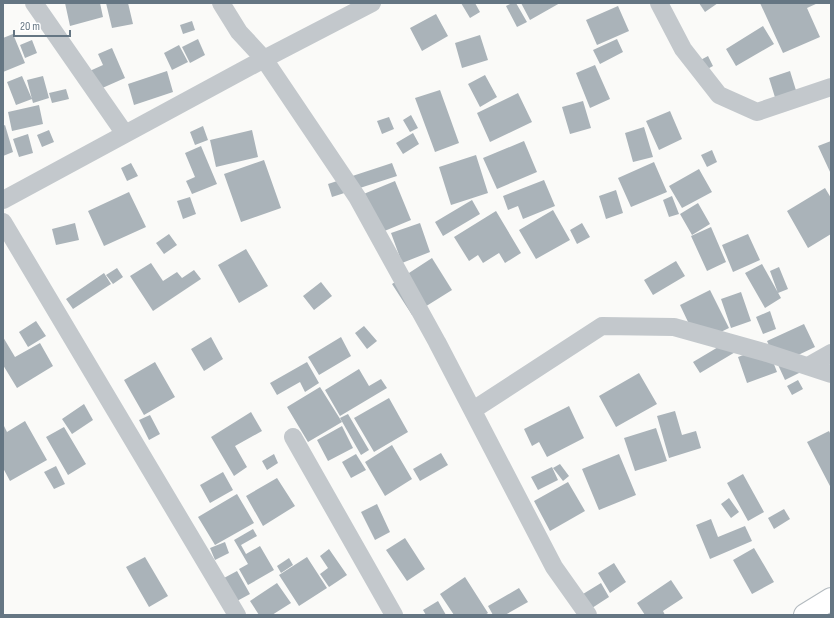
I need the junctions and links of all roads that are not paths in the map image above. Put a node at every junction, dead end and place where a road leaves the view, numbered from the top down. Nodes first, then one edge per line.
1 (34, 3) edge
2 (221, 3) edge
3 (372, 3) edge
4 (659, 3) edge
5 (264, 59) junction
6 (831, 87) edge
7 (125, 134) junction
8 (3, 200) edge
9 (3, 222) edge
10 (831, 353) edge
11 (808, 366) junction
12 (831, 374) edge
13 (473, 410) junction
14 (293, 438) dead end
15 (831, 599) edge
16 (237, 615) edge
17 (394, 615) edge
18 (588, 615) edge
19 (805, 615) edge

1 - 7 street
2 - 5 street
3 - 5 street
4 - 6 street
5 - 7 street
5 - 13 street
7 - 8 street
9 - 16 street
10 - 11 street
11 - 12 street
11 - 13 street
13 - 18 street
14 - 17 street
15 - 19 main road

